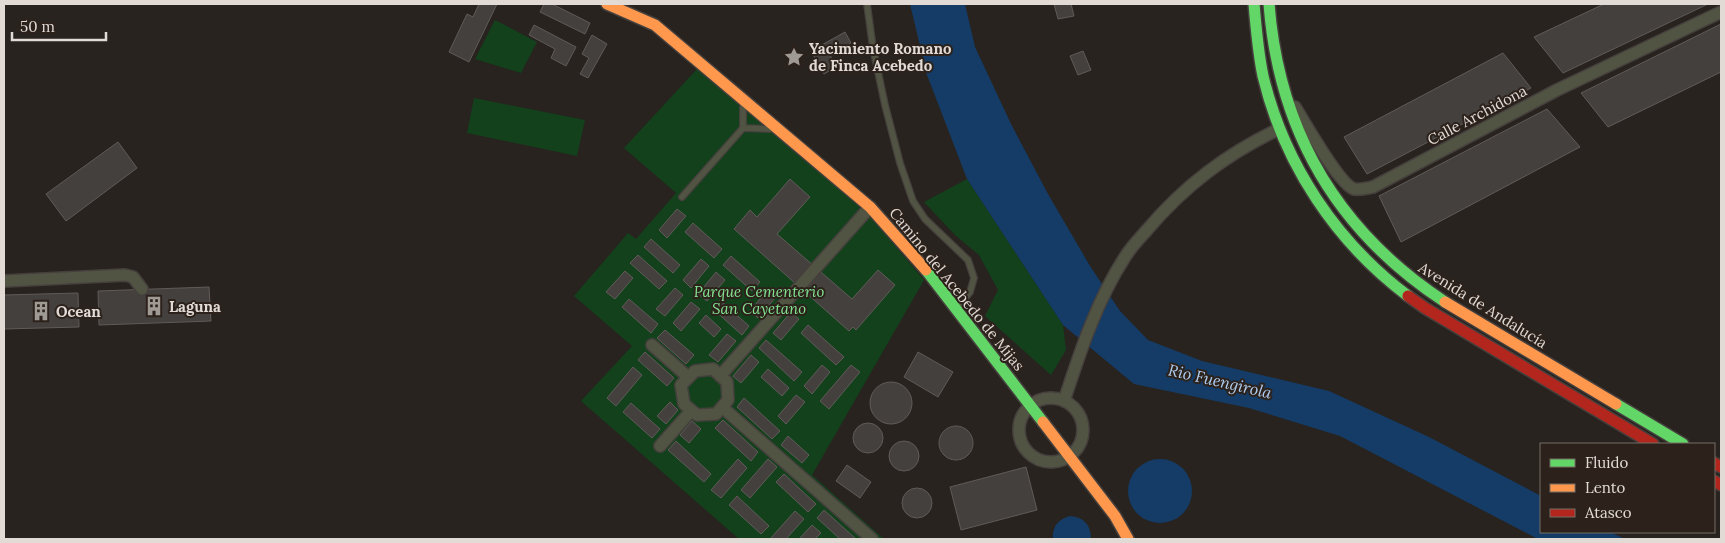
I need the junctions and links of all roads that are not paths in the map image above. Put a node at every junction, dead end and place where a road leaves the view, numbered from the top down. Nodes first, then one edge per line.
1 (607, 4) edge
2 (867, 4) edge
3 (1254, 4) edge
4 (1269, 4) edge
5 (1721, 12) edge
6 (1285, 92) junction
7 (743, 101) junction
8 (743, 128) junction
9 (776, 129) junction
10 (1280, 129) junction
11 (682, 197) dead end
12 (870, 207) junction
13 (4, 281) edge
14 (142, 289) dead end
15 (957, 308) junction
16 (652, 345) dead end
17 (720, 376) junction
18 (688, 377) junction
19 (1064, 400) junction
20 (1031, 405) junction
21 (722, 407) junction
22 (691, 411) junction
23 (1651, 443) edge
24 (1682, 443) edge
25 (660, 446) dead end
26 (1069, 456) junction
27 (872, 539) edge
28 (1128, 539) edge

1 - 7 street, Camino del Acebedo de Mijas
2 - 15 lane
3 - 10 street, Avenida de Andalucía
4 - 6 street, Avenida de Andalucía
5 - 6 street, Calle Archidona
6 - 24 street, Avenida de Andalucía
7 - 8 lane
7 - 9 street, Camino del Acebedo de Mijas
8 - 9 lane
8 - 11 lane
9 - 12 street, Camino del Acebedo de Mijas
10 - 19 street
10 - 23 street, Avenida de Andalucía
12 - 15 street, Camino del Acebedo de Mijas
12 - 17 street
13 - 14 street
15 - 20 street, Camino del Acebedo de Mijas
16 - 18 street
17 - 18 street
17 - 21 street
18 - 22 street
19 - 20 street
19 - 26 street
20 - 26 street, Camino del Acebedo de Mijas
20 - 26 street
21 - 22 street
21 - 27 street
22 - 25 street
26 - 28 street, Camino del Acebedo de Mijas

